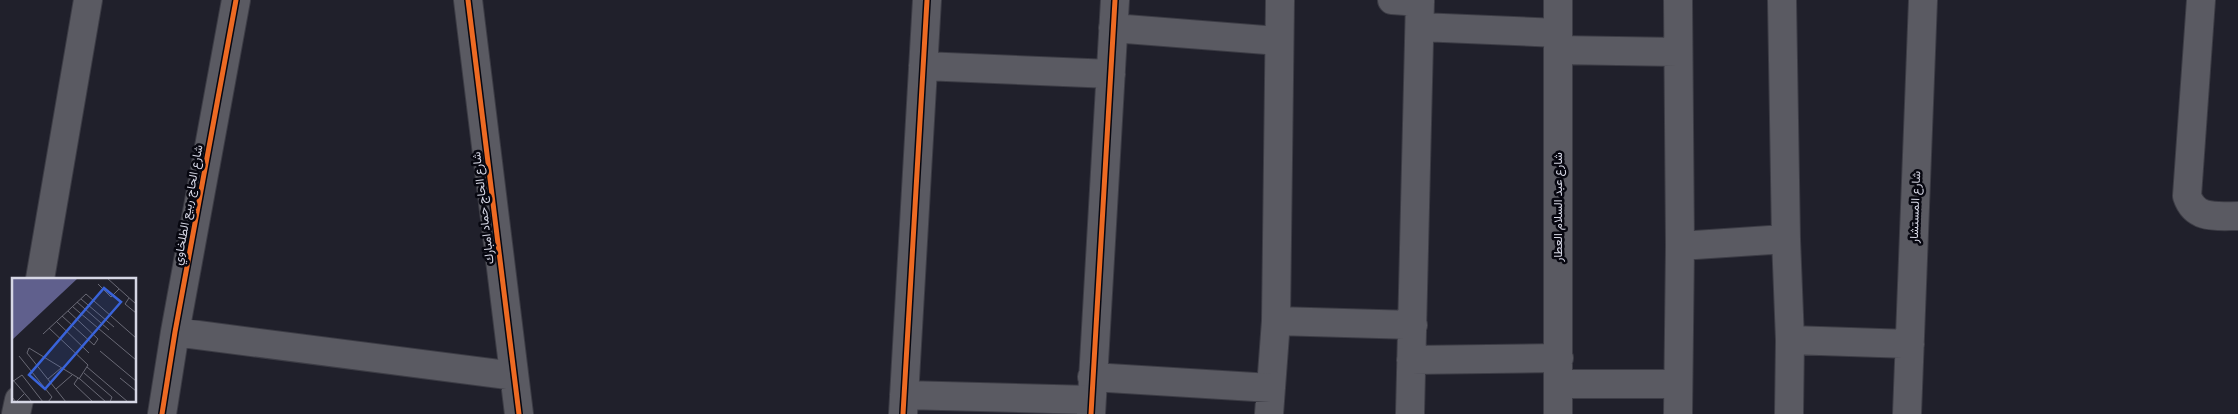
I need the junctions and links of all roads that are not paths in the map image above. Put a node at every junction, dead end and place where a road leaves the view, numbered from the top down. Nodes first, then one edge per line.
1 (88, 0) edge
2 (236, 0) edge
3 (468, 0) edge
4 (927, 0) edge
5 (1115, 0) edge
6 (1280, 0) edge
7 (1392, 0) edge
8 (1558, 0) edge
9 (1678, 0) edge
10 (1782, 0) edge
11 (1923, 0) edge
12 (2201, 0) edge
13 (1420, 10) edge
14 (1113, 28) junction
15 (1279, 41) junction
16 (1558, 41) junction
17 (1678, 52) junction
18 (923, 66) junction
19 (1111, 74) junction
20 (2238, 216) edge
21 (1786, 239) junction
22 (1680, 246) junction
23 (40, 278) edge
24 (1276, 320) junction
25 (1413, 325) junction
26 (175, 332) junction
27 (1790, 340) junction
28 (1910, 344) junction
29 (1411, 360) junction
30 (1559, 371) junction
31 (514, 376) junction
32 (1678, 384) junction
33 (1091, 397) edge
34 (1270, 401) edge
35 (904, 405) edge
36 (162, 414) edge
37 (519, 414) edge
38 (1410, 414) edge
39 (1558, 414) edge
40 (1678, 414) edge
41 (1789, 414) edge
42 (1907, 414) edge

1 - 23 street
2 - 26 street, شارع الحاج ربيع الطلخاوي
3 - 31 street, شارع الحاج حماد امبارك
4 - 18 street
5 - 14 street
6 - 15 street
7 - 13 street
8 - 16 street, شارع عبد السلام العطار
9 - 17 street
10 - 21 street
11 - 28 street, شارع المستشار
12 - 20 street
13 - 16 street
13 - 25 street
14 - 15 street
14 - 19 street
15 - 24 street
16 - 17 street
16 - 30 street, شارع عبد السلام العطار
17 - 22 street
18 - 19 street
18 - 35 street
19 - 33 street
21 - 22 street
21 - 27 street
22 - 32 street
24 - 25 street
24 - 34 street
25 - 29 street
26 - 31 street
26 - 36 street, شارع الحاج ربيع الطلخاوي
27 - 28 street
27 - 41 street
28 - 42 street, شارع المستشار
29 - 30 street
29 - 38 street
30 - 32 street
30 - 39 street, شارع عبد السلام العطار
31 - 37 street, شارع الحاج حماد امبارك
32 - 40 street
33 - 34 street
33 - 35 street

